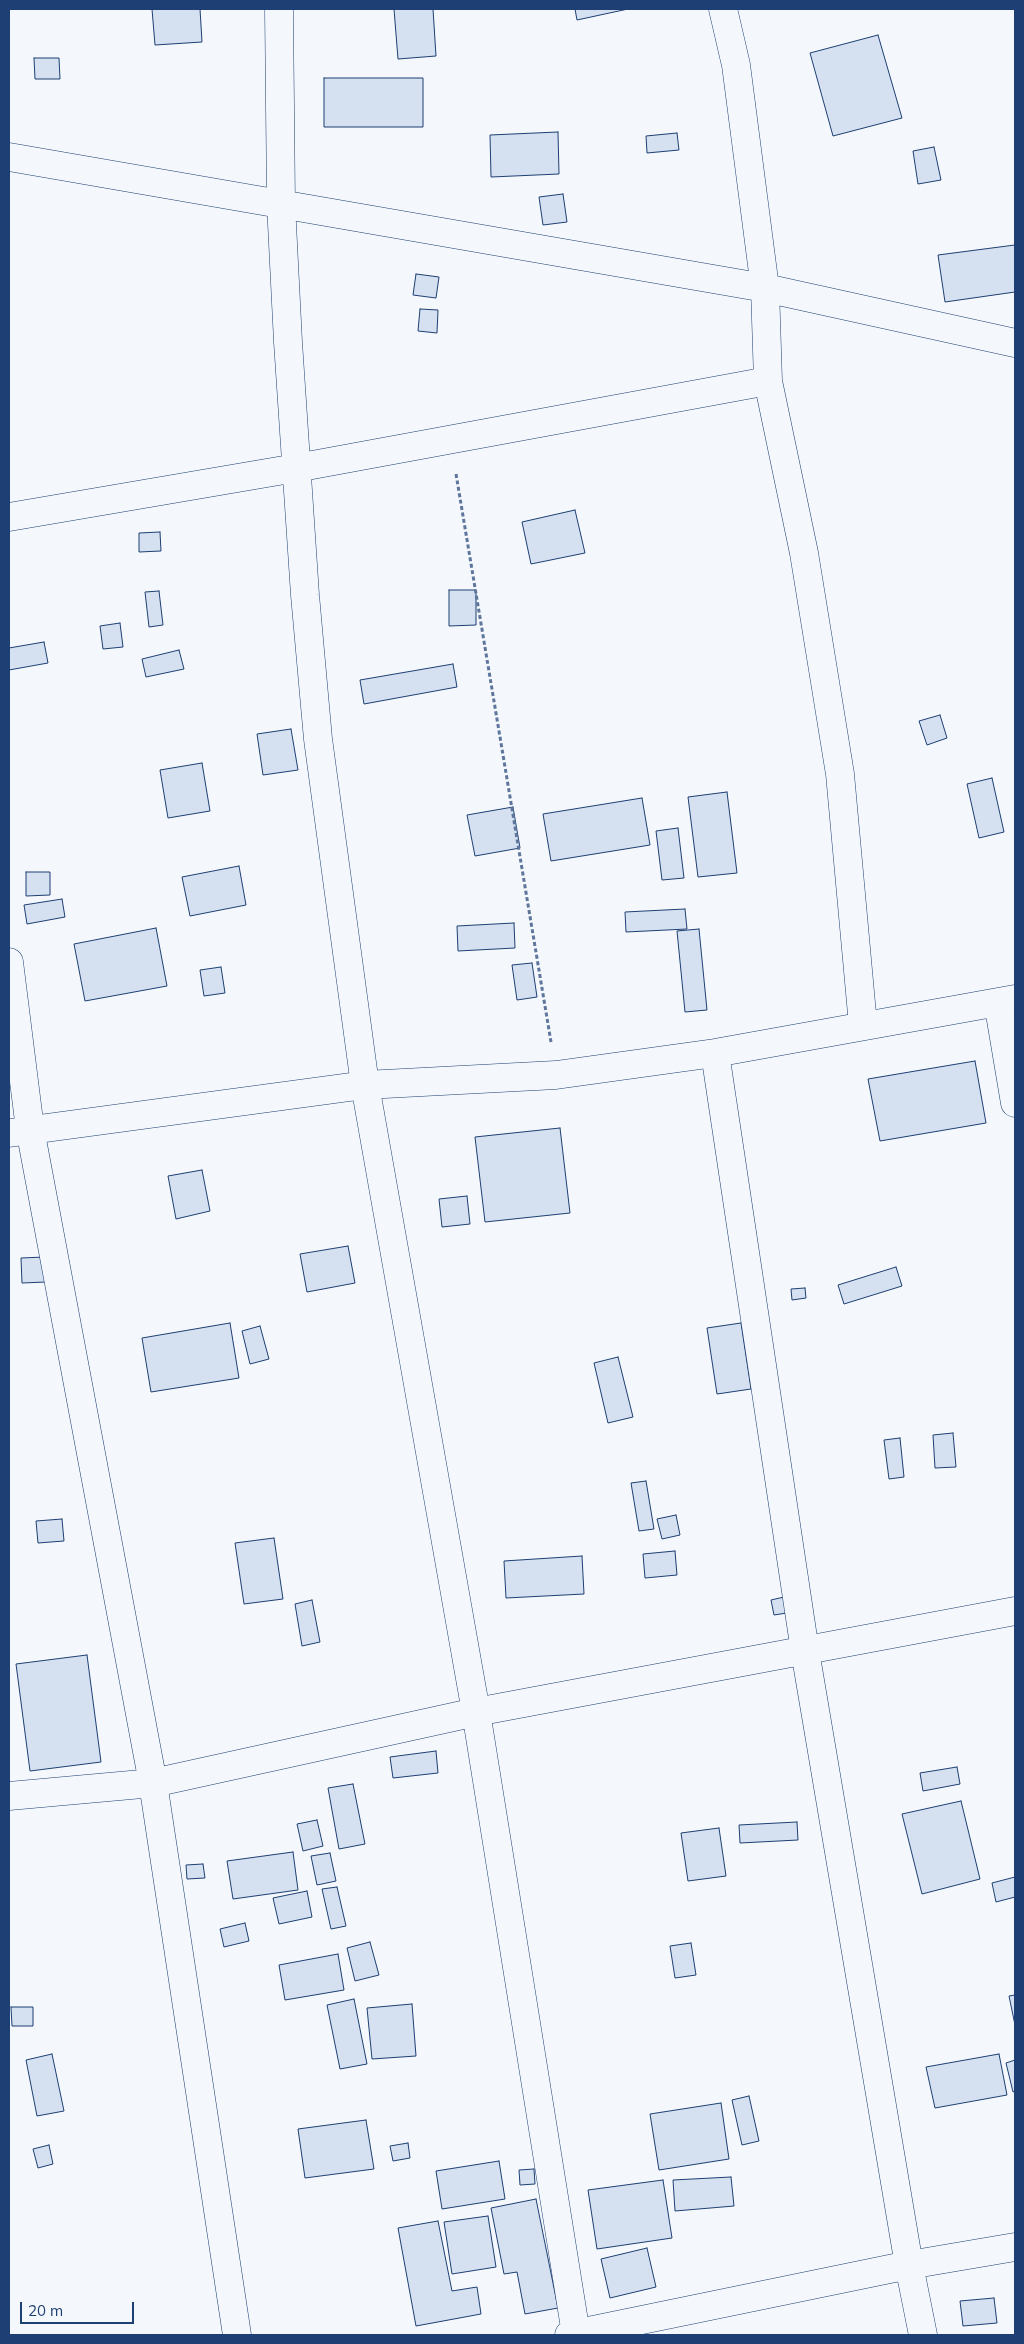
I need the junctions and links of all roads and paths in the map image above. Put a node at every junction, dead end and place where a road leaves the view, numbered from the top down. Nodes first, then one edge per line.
1 (279, 9) edge
2 (723, 9) edge
3 (9, 157) edge
4 (281, 204) junction
5 (765, 288) junction
6 (1015, 342) edge
7 (768, 381) junction
8 (450, 438) junction
9 (296, 468) junction
10 (9, 517) edge
11 (9, 962) edge
12 (1006, 1001) edge
13 (862, 1026) junction
14 (715, 1053) junction
15 (556, 1074) junction
16 (365, 1084) junction
17 (1015, 1103) edge
18 (19, 1131) edge
19 (1015, 1611) edge
20 (804, 1651) junction
21 (476, 1712) junction
22 (153, 1783) junction
23 (9, 1796) edge
24 (1015, 2247) edge
25 (910, 2265) junction
26 (237, 2335) edge
27 (572, 2335) edge
28 (924, 2335) edge

1 - 4 street
2 - 5 street
3 - 4 street
4 - 5 street
4 - 9 street
5 - 6 street
5 - 7 street
7 - 8 street
7 - 13 street
8 - 9 street
8 - 15 path
9 - 10 street
9 - 16 street
11 - 18 street
12 - 13 street
12 - 17 street
13 - 14 street
14 - 15 street
14 - 20 street
15 - 16 street
16 - 18 street
16 - 21 street
18 - 22 street
19 - 20 street
20 - 21 street
20 - 25 street
21 - 22 street
21 - 27 street
22 - 23 street
22 - 26 street
24 - 25 street
25 - 27 street
25 - 28 street

